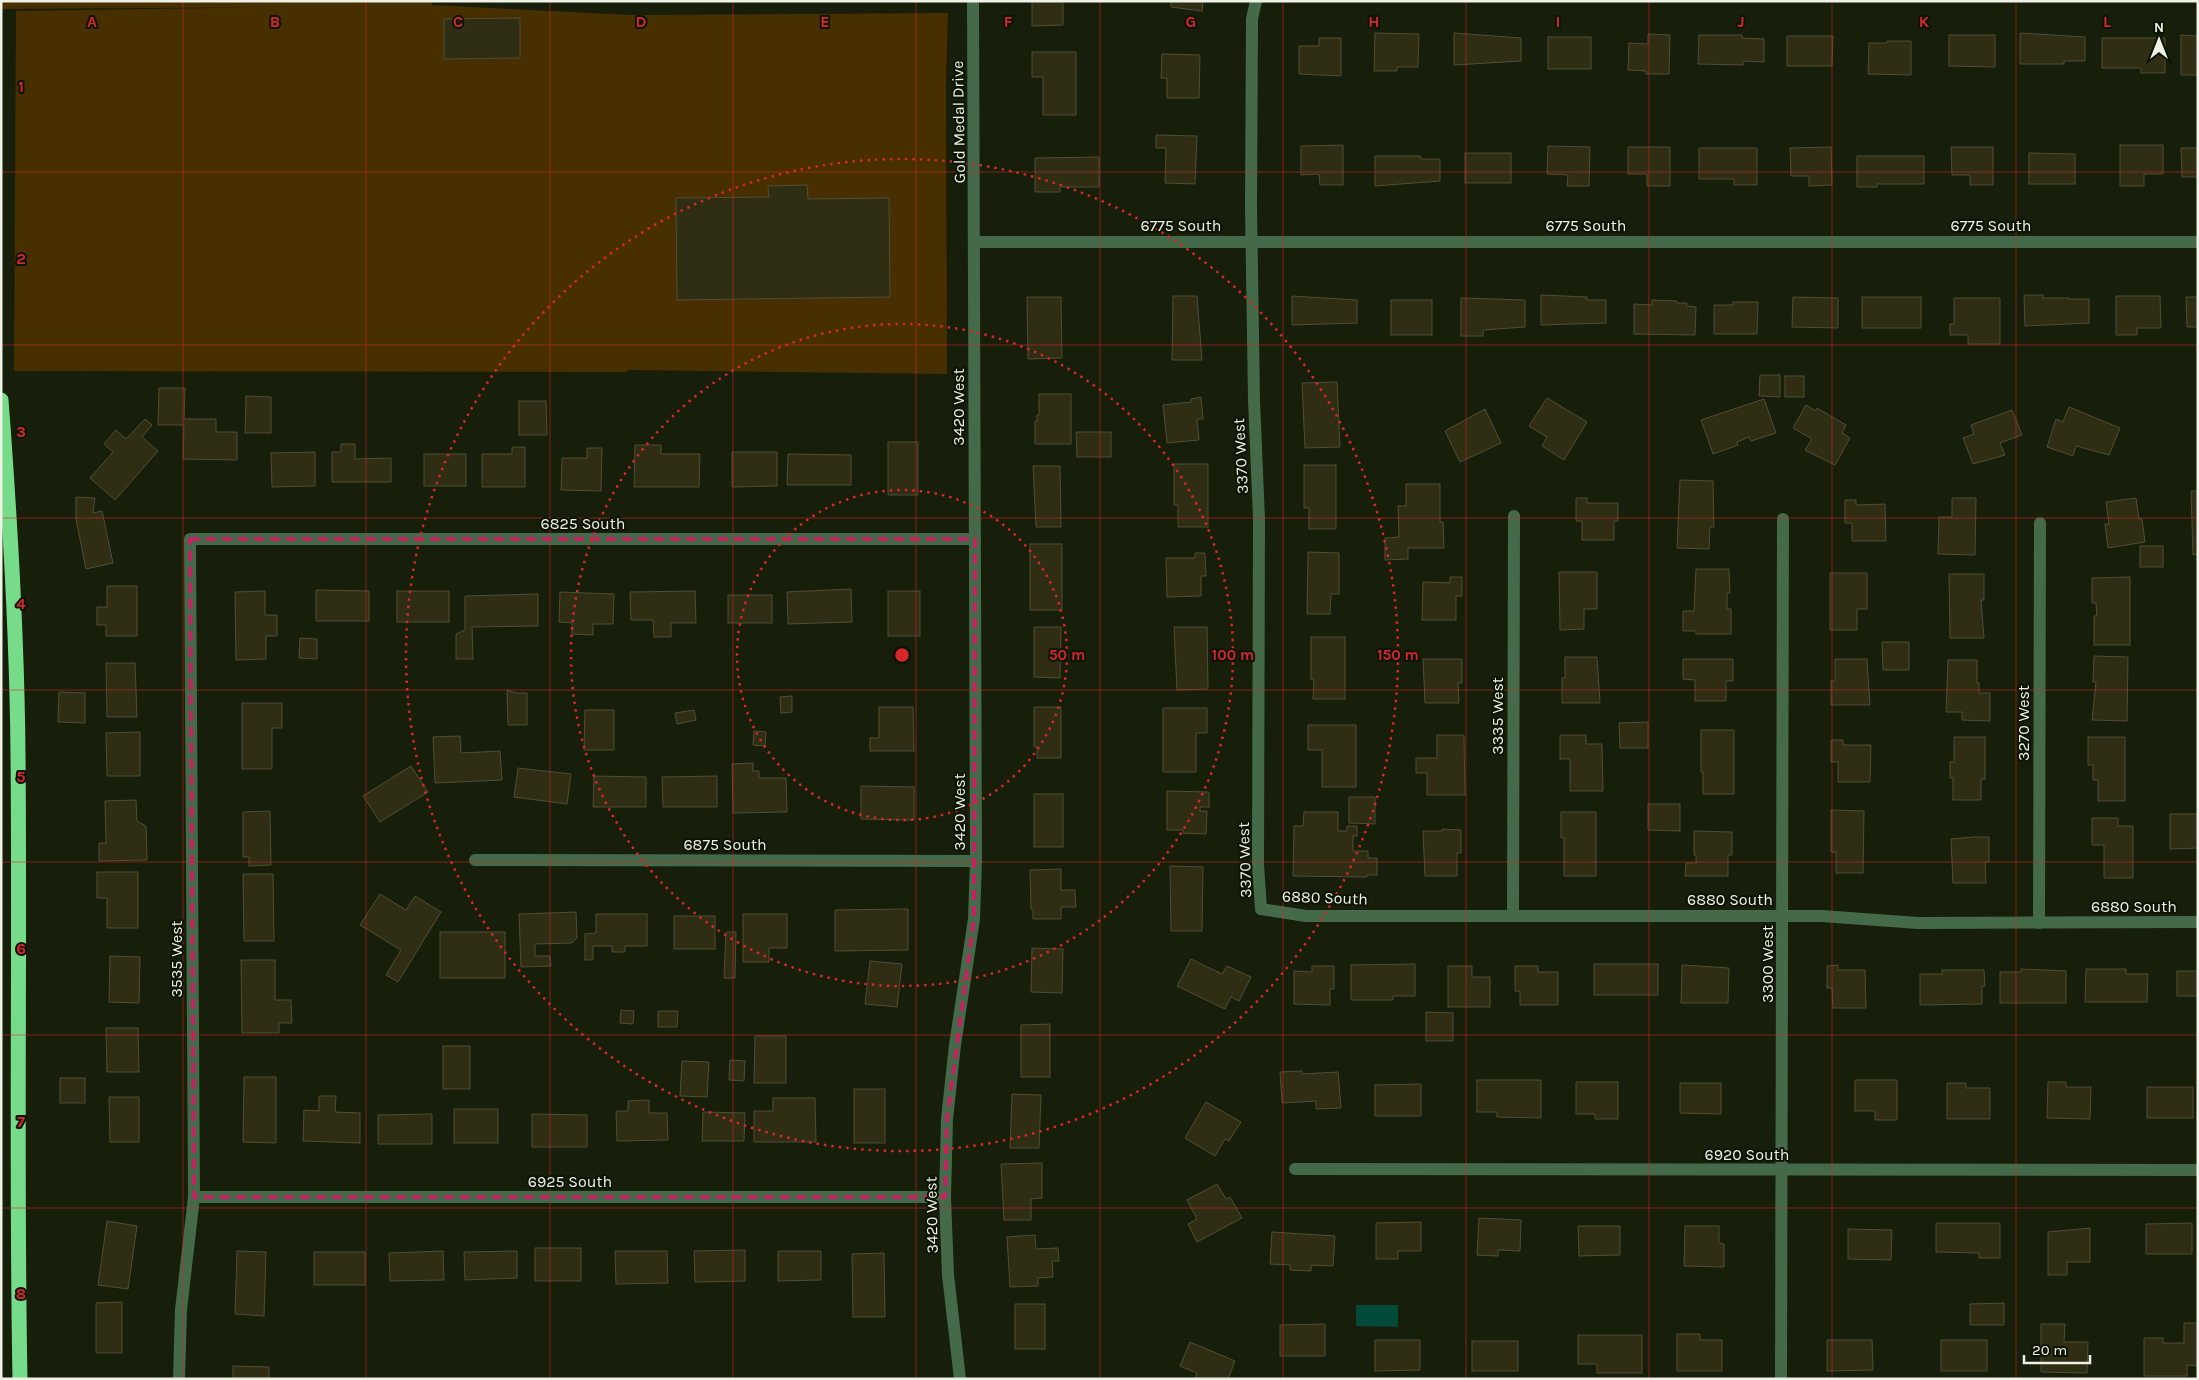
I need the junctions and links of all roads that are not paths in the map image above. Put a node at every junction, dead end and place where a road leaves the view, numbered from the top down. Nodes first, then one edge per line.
1 (973, 1) edge
2 (1256, 1) edge
3 (1253, 241) junction
4 (974, 242) junction
5 (2198, 242) edge
6 (1, 400) edge
7 (1514, 516) dead end
8 (1783, 519) dead end
9 (2040, 523) dead end
10 (190, 539) joint
11 (975, 539) junction
12 (475, 860) dead end
13 (976, 861) junction
14 (1261, 909) joint
15 (1514, 915) junction
16 (1783, 916) junction
17 (2039, 922) junction
18 (2198, 922) edge
19 (1295, 1169) dead end
20 (1782, 1170) junction
21 (2198, 1170) edge
22 (194, 1197) junction
23 (945, 1197) junction
24 (20, 1379) edge
25 (179, 1379) edge
26 (960, 1379) edge
27 (1781, 1379) edge

1 - 4 street, Gold Medal Drive
2 - 3 street, 3370 West
3 - 4 street, 6775 South
3 - 5 street, 6775 South
3 - 14 street, 3370 West
4 - 11 street, 3420 West
6 - 24 highway
7 - 15 street, 3335 West
8 - 16 street, 3300 West
9 - 17 street, 3270 West
10 - 11 street, 6825 South
10 - 22 street, 3535 West
11 - 13 street, 3420 West
12 - 13 street, 6875 South
13 - 23 street, 3420 West
14 - 15 street, 6880 South
15 - 16 street, 6880 South
16 - 17 street, 6880 South
16 - 20 street, 3300 West
17 - 18 street, 6880 South
19 - 20 street, 6920 South
20 - 21 street, 6920 South
20 - 27 street, 3300 West
22 - 23 street, 6925 South
22 - 25 street, 3535 West
23 - 26 street, 3420 West

